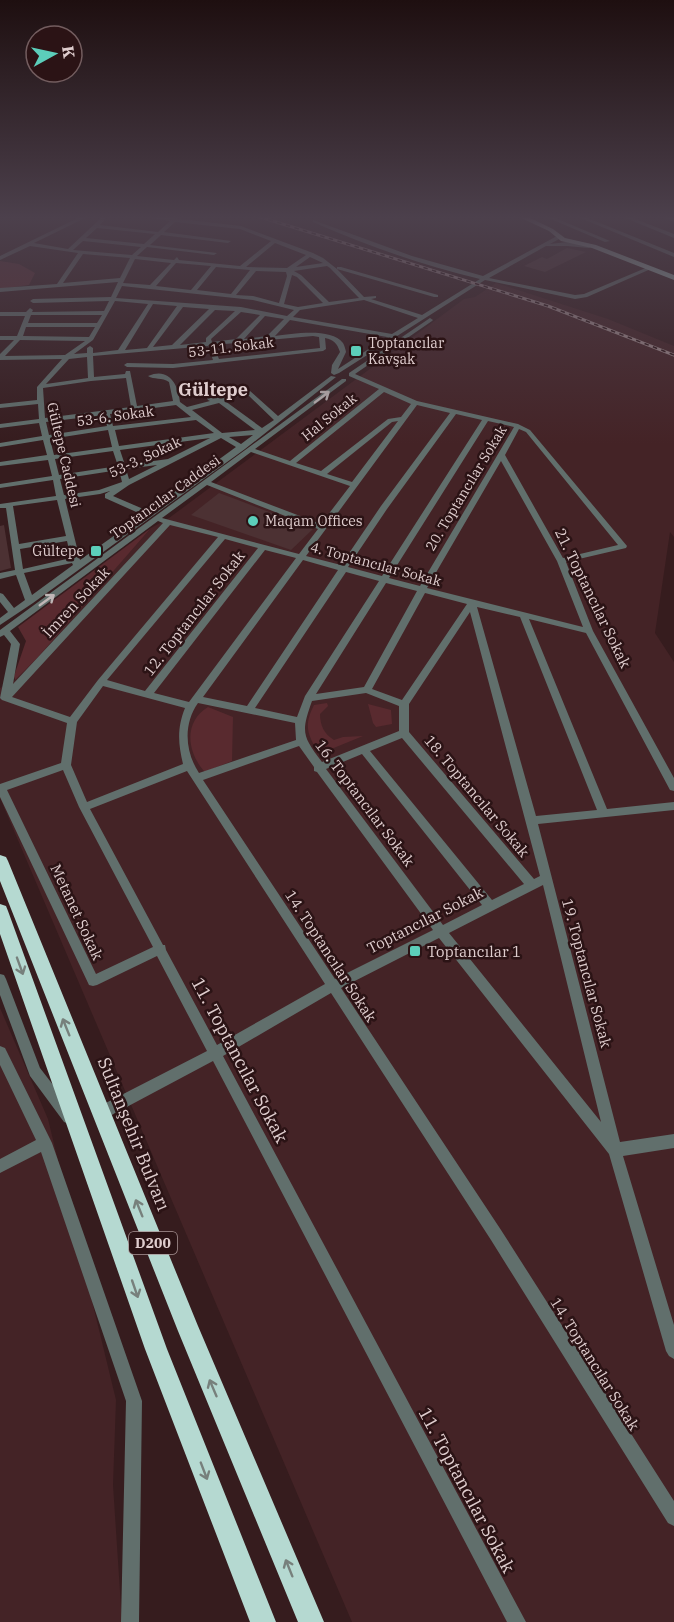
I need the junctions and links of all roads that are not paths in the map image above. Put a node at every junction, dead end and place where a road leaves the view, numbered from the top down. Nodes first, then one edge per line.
1 (35, 293) edge
2 (116, 293) edge
3 (207, 293) edge
4 (235, 293) edge
5 (285, 293) edge
6 (316, 293) edge
7 (357, 293) edge
8 (369, 293) edge
9 (425, 293) edge
10 (467, 293) edge
11 (550, 293) edge
12 (593, 293) edge
13 (464, 294) junction
14 (232, 296) junction
15 (436, 296) dead end
16 (374, 297) junction
17 (253, 298) junction
18 (113, 299) junction
19 (363, 299) junction
20 (33, 301) junction
21 (151, 303) junction
22 (281, 304) junction
23 (327, 304) junction
24 (181, 305) junction
25 (213, 308) junction
26 (298, 309) junction
27 (240, 310) junction
28 (106, 313) junction
29 (0, 314) edge
30 (28, 314) junction
31 (264, 314) junction
32 (425, 315) junction
33 (287, 318) junction
34 (25, 325) junction
35 (99, 325) junction
36 (322, 335) junction
37 (391, 336) junction
38 (0, 338) edge
39 (19, 338) junction
40 (269, 338) junction
41 (91, 339) junction
42 (238, 341) junction
43 (210, 344) junction
44 (174, 347) junction
45 (148, 350) junction
46 (123, 352) junction
47 (89, 355) junction
48 (67, 357) junction
49 (0, 358) edge
50 (356, 358) junction
51 (217, 362) junction
52 (367, 364) junction
53 (127, 365) junction
54 (334, 374) junction
55 (129, 376) junction
56 (151, 376) dead end
57 (348, 377) junction
58 (91, 379) junction
59 (202, 385) dead end
60 (40, 387) junction
61 (382, 390) junction
62 (220, 400) junction
63 (39, 402) junction
64 (177, 403) junction
65 (415, 403) junction
66 (0, 406) edge
67 (134, 407) junction
68 (186, 410) junction
69 (106, 411) junction
70 (454, 412) junction
71 (198, 418) junction
72 (403, 419) junction
73 (486, 419) junction
74 (42, 420) junction
75 (278, 420) junction
76 (0, 426) edge
77 (518, 426) junction
78 (110, 428) junction
79 (262, 432) junction
80 (220, 435) junction
81 (46, 438) junction
82 (0, 445) edge
83 (242, 447) junction
84 (115, 448) junction
85 (251, 450) junction
86 (501, 455) junction
87 (52, 457) junction
88 (175, 460) junction
89 (0, 464) edge
90 (291, 464) junction
91 (122, 466) junction
92 (322, 474) junction
93 (56, 478) junction
94 (126, 483) junction
95 (208, 483) junction
96 (353, 485) junction
97 (0, 486) edge
98 (62, 499) junction
99 (4, 505) edge
100 (148, 514) junction
101 (163, 521) junction
102 (323, 528) junction
103 (223, 536) junction
104 (70, 538) junction
105 (16, 547) junction
106 (262, 548) junction
107 (302, 559) junction
108 (561, 561) junction
109 (76, 563) junction
110 (345, 569) junction
111 (20, 571) junction
112 (0, 576) edge
113 (385, 579) junction
114 (422, 590) junction
115 (0, 596) edge
116 (30, 601) junction
117 (472, 603) junction
118 (13, 613) junction
119 (523, 615) junction
120 (2, 629) edge
121 (589, 631) junction
122 (101, 682) junction
123 (368, 690) junction
124 (147, 695) junction
125 (5, 698) junction
126 (308, 698) junction
127 (193, 702) junction
128 (404, 705) junction
129 (249, 710) junction
130 (72, 721) junction
131 (300, 721) junction
132 (404, 733) junction
133 (301, 741) junction
134 (364, 750) junction
135 (66, 765) junction
136 (189, 766) junction
137 (318, 768) junction
138 (197, 778) junction
139 (674, 787) edge
140 (1, 788) edge
141 (674, 806) edge
142 (84, 807) junction
143 (603, 812) junction
144 (532, 821) junction
145 (0, 861) edge
146 (545, 879) junction
147 (532, 885) junction
148 (490, 906) junction
149 (0, 911) edge
150 (441, 930) junction
151 (161, 949) junction
152 (0, 979) edge
153 (332, 986) junction
154 (216, 1053) junction
155 (1, 1056) edge
156 (101, 1113) junction
157 (81, 1134) junction
158 (674, 1141) edge
159 (45, 1143) junction
160 (615, 1150) junction
161 (0, 1166) edge
162 (674, 1351) edge
163 (674, 1517) edge
164 (130, 1622) edge
165 (263, 1622) edge
166 (311, 1622) edge
167 (517, 1622) edge

1 - 20 street
2 - 18 street, Gültepe Caddesi
3 - 14 street
4 - 14 street
5 - 22 street
6 - 23 street
7 - 19 street
8 - 16 street
9 - 15 street
10 - 13 street, Toptancılar Caddesi
11 - 12 street
13 - 32 street, Toptancılar Caddesi
13 - 52 street, Toptancılar Caddesi
14 - 17 street
16 - 19 street
16 - 32 street
17 - 22 street
17 - 27 street
18 - 20 street
18 - 21 street
18 - 28 street, Gültepe Caddesi
19 - 23 street
19 - 32 street
20 - 30 street
21 - 24 street
21 - 46 street
22 - 26 street
23 - 26 street
24 - 25 street
24 - 45 street
25 - 27 street
25 - 44 street
26 - 33 street
27 - 31 street
27 - 43 street
28 - 30 street
28 - 35 street, Gültepe Caddesi
29 - 30 street
30 - 34 street
31 - 33 street
31 - 42 street
32 - 37 street, Toptancılar Caddesi
33 - 37 street
33 - 40 street
34 - 35 street
34 - 39 street
35 - 41 street, Gültepe Caddesi
36 - 40 street
36 - 51 street, 53-11. Sokak
36 - 54 street
37 - 50 street, Toptancılar Caddesi
38 - 39 street
39 - 41 street
39 - 49 street
40 - 42 street
41 - 47 street
41 - 48 street, Gültepe Caddesi
42 - 43 street
43 - 44 street
43 - 51 street
44 - 45 street
45 - 46 street
46 - 47 street
46 - 53 street
47 - 48 street
47 - 58 street
48 - 49 street
48 - 60 street, Gültepe Caddesi
50 - 52 street
50 - 54 street, Toptancılar Caddesi
51 - 53 street, 53-11. Sokak
52 - 57 street, Toptancılar Caddesi
52 - 61 street
53 - 55 street
54 - 57 street
54 - 75 street, Toptancılar Caddesi
55 - 58 street
55 - 67 street
56 - 64 street
57 - 61 street
85 -> 57 street, Toptancılar Caddesi
58 - 60 street
59 - 62 street
60 - 63 street, Gültepe Caddesi
61 - 65 street
61 - 90 street, Hal Sokak
62 - 68 street
62 - 75 street
62 - 79 street
63 - 66 street
63 - 74 street, Gültepe Caddesi
64 - 67 street
64 - 68 street
65 - 70 street
65 - 72 street, 14. Toptancılar Sokak
67 - 69 street
68 - 71 street
69 - 74 street
69 - 78 street
70 - 73 street
70 - 110 street
71 - 78 street, 53-6. Sokak
71 - 80 street
72 - 92 street, 14. Toptancılar Sokak
72 - 96 street, 14. Toptancılar Sokak
73 - 77 street
73 - 113 street, 16. Toptancılar Sokak
74 - 76 street
74 - 81 street, Gültepe Caddesi
75 - 79 street, Toptancılar Caddesi
77 - 86 street, 20. Toptancılar Sokak
77 - 108 street
78 - 81 street, 53-6. Sokak
78 - 84 street
79 - 80 street, 53-3. Sokak
79 - 83 street, Toptancılar Caddesi
80 - 83 street
80 - 84 street
80 - 88 street, 53-3. Sokak
81 - 82 street, 53-6. Sokak
81 - 87 street, Gültepe Caddesi
83 - 100 street, Toptancılar Caddesi
84 - 87 street
84 - 91 street
85 - 90 street
85 - 95 street, Toptancılar Caddesi
86 - 108 street, 21. Toptancılar Sokak
86 - 114 street, 20. Toptancılar Sokak
87 - 89 street
87 - 93 street, Gültepe Caddesi
88 - 91 street
88 - 94 street, 53-3. Sokak
90 - 92 street
91 - 93 street
91 - 94 street
92 - 96 street
93 - 97 street
93 - 98 street, Gültepe Caddesi
94 - 98 street, 53-3. Sokak
94 - 100 street
95 - 101 street, Toptancılar Caddesi
95 - 102 street
96 - 102 street, 14. Toptancılar Sokak
98 - 99 street, 53-3. Sokak
98 - 104 street, Gültepe Caddesi
99 - 105 street
100 - 109 street, Toptancılar Caddesi
101 - 103 street, 4. Toptancılar Sokak
120 -> 101 street, Toptancılar Caddesi
101 - 125 street, İmren Sokak
102 - 107 street, 14. Toptancılar Sokak
103 - 106 street, 4. Toptancılar Sokak
103 - 122 street
104 - 105 street
104 - 109 street, Gültepe Caddesi
105 - 111 street
106 - 107 street, 4. Toptancılar Sokak
106 - 124 street, 12. Toptancılar Sokak
107 - 110 street, 4. Toptancılar Sokak
107 - 127 street, 14. Toptancılar Sokak
108 - 121 street, 21. Toptancılar Sokak
109 - 111 street
109 - 116 street, Toptancılar Caddesi
110 - 113 street, 4. Toptancılar Sokak
110 - 129 street
111 - 112 street
111 - 116 street
113 - 114 street, 4. Toptancılar Sokak
113 - 126 street, 16. Toptancılar Sokak
114 - 117 street, 4. Toptancılar Sokak
114 - 123 street, 20. Toptancılar Sokak
115 - 118 street
116 - 118 street, Toptancılar Caddesi
117 - 119 street, 4. Toptancılar Sokak
117 - 128 street
117 - 144 street, 19. Toptancılar Sokak
118 - 120 street, Toptancılar Caddesi
119 - 121 street, 4. Toptancılar Sokak
119 - 143 street
120 - 125 street
121 - 139 street, 21. Toptancılar Sokak
122 - 124 street
122 - 130 street
123 - 126 street
123 - 128 street
124 - 127 street
125 - 130 street
126 - 131 street, 16. Toptancılar Sokak
127 - 129 street
127 - 136 street, 14. Toptancılar Sokak
128 - 132 street, 18. Toptancılar Sokak
129 - 131 street
130 - 135 street
131 - 133 street, 16. Toptancılar Sokak
132 - 134 street
132 - 147 street, 18. Toptancılar Sokak
133 - 137 street, 16. Toptancılar Sokak
133 - 138 street
134 - 137 street
134 - 148 street
135 - 140 street
135 - 142 street, 11. Toptancılar Sokak
136 - 138 street, 14. Toptancılar Sokak
136 - 142 street
137 - 150 street, 16. Toptancılar Sokak
138 - 153 street, 14. Toptancılar Sokak
140 - 151 street, Metanet Sokak
141 - 143 street
142 - 151 street, 11. Toptancılar Sokak
143 - 144 street
144 - 146 street, 19. Toptancılar Sokak
156 -> 145 highway, Sultanşehir Bulvarı / D200
146 - 147 street, Toptancılar Sokak
146 - 160 street, 19. Toptancılar Sokak
147 - 148 street, Toptancılar Sokak
148 - 150 street, Toptancılar Sokak
149 -> 157 highway, D200
150 - 153 street, Toptancılar Sokak
150 - 160 street, 16. Toptancılar Sokak
151 - 154 street, 11. Toptancılar Sokak
152 - 157 street
153 - 154 street, Toptancılar Sokak
153 - 163 street, 14. Toptancılar Sokak
154 - 156 street, Toptancılar Sokak
154 - 167 street, 11. Toptancılar Sokak
155 - 159 street
166 -> 156 highway, Sultanşehir Bulvarı / D200
157 -> 165 highway, D200
158 - 160 street
159 - 161 street
159 - 164 street
160 - 162 street, 19. Toptancılar Sokak

